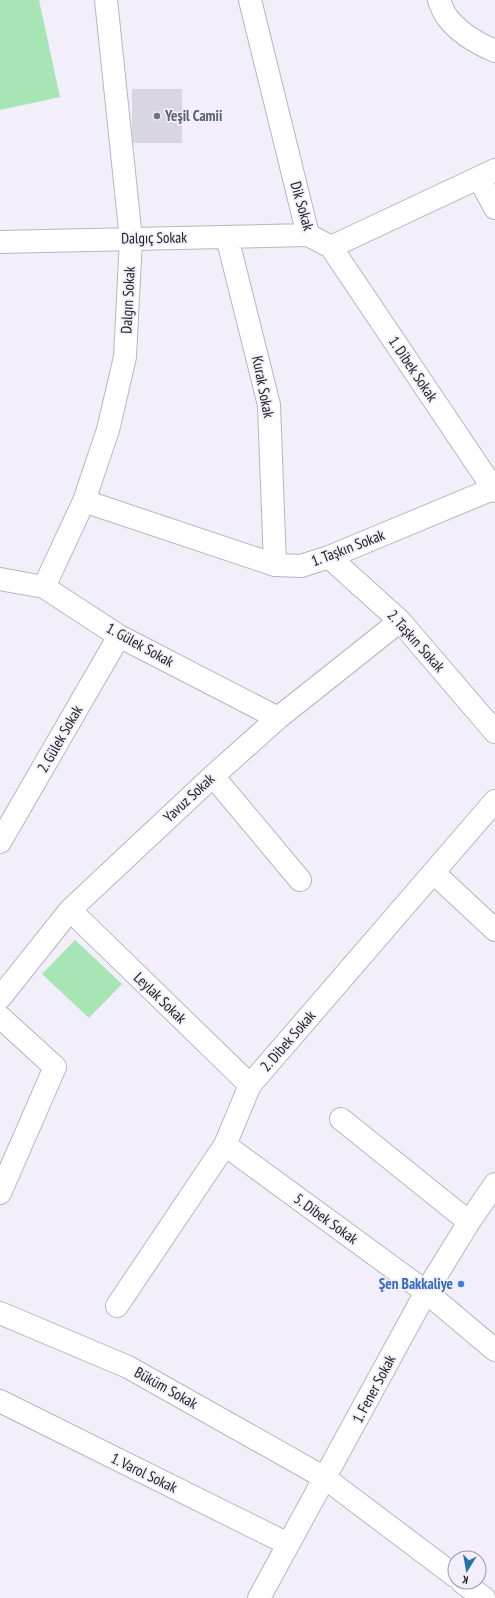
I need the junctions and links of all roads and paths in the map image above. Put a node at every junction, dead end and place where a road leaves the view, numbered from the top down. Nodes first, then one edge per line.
1 (106, 0) edge
2 (250, 0) edge
3 (439, 0) edge
4 (495, 51) edge
5 (487, 174) edge
6 (495, 208) edge
7 (308, 235) junction
8 (227, 237) junction
9 (131, 239) junction
10 (0, 242) edge
11 (331, 247) junction
12 (494, 489) edge
13 (84, 501) junction
14 (329, 557) junction
15 (275, 565) junction
16 (0, 579) edge
17 (44, 587) junction
18 (400, 621) junction
19 (119, 636) junction
20 (278, 718) junction
21 (495, 732) edge
22 (213, 776) junction
23 (495, 801) edge
24 (0, 842) edge
25 (434, 873) junction
26 (300, 880) dead end
27 (70, 910) junction
28 (495, 930) edge
29 (0, 998) edge
30 (0, 1016) edge
31 (250, 1085) junction
32 (341, 1119) dead end
33 (225, 1145) junction
34 (495, 1184) edge
35 (0, 1193) edge
36 (469, 1222) junction
37 (426, 1292) junction
38 (117, 1306) dead end
39 (0, 1313) edge
40 (495, 1350) edge
41 (0, 1401) edge
42 (326, 1478) junction
43 (288, 1544) junction
44 (447, 1570) edge
45 (473, 1590) edge
46 (259, 1598) edge
47 (484, 1598) edge

1 - 9 street, Dalgın Sokak
2 - 7 street, Dik Sokak
3 - 4 street
5 - 6 street
5 - 11 street
7 - 8 street, Dalgıç Sokak
7 - 11 street, Dik Sokak
8 - 9 street, Dalgıç Sokak
8 - 15 street, Kurak Sokak
9 - 10 street, Dalgıç Sokak
9 - 13 street, Dalgın Sokak
11 - 12 street, 1. Dibek Sokak
12 - 14 street, 1. Taşkın Sokak
13 - 15 street, 1. Taşkın Sokak
13 - 17 street, Dalgın Sokak
14 - 15 street, 1. Taşkın Sokak
14 - 18 street, 2. Taşkın Sokak
16 - 17 street, 1. Gülek Sokak
17 - 19 street, 1. Gülek Sokak
18 - 20 street, Yavuz Sokak
18 - 21 street, 2. Taşkın Sokak
19 - 20 street, 1. Gülek Sokak
19 - 24 street, 2. Gülek Sokak
20 - 22 street, Yavuz Sokak
22 - 26 street
22 - 27 street, Yavuz Sokak
23 - 25 street, 2. Dibek Sokak
25 - 28 street
25 - 31 street, 2. Dibek Sokak
27 - 29 street, Yavuz Sokak
27 - 31 street, Leylak Sokak
30 - 35 street
31 - 33 street, 2. Dibek Sokak
32 - 36 street
33 - 37 street, 5. Dibek Sokak
33 - 38 street, 2. Dibek Sokak
34 - 36 street, 1. Fener Sokak
36 - 37 street, 1. Fener Sokak
37 - 40 street, 5. Dibek Sokak
37 - 42 street, 1. Fener Sokak
39 - 42 street, Büküm Sokak
41 - 43 street, 1. Varol Sokak
42 - 43 street, 1. Fener Sokak
42 - 44 street, Büküm Sokak
43 - 46 street, 1. Fener Sokak
45 - 47 street

